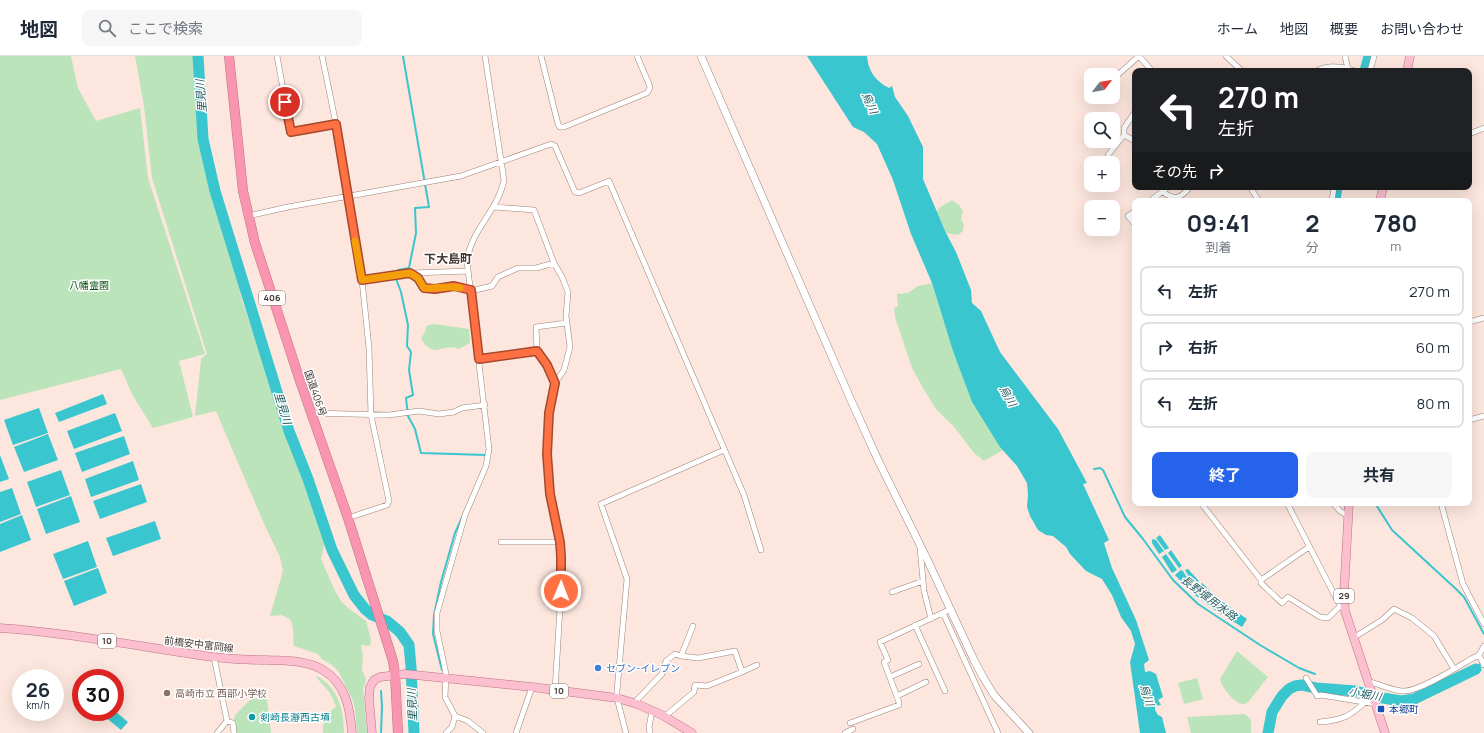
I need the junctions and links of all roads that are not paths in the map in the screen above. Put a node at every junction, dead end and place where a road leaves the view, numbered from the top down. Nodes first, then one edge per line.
1 (229, 56) edge
2 (277, 56) edge
3 (322, 56) edge
4 (485, 56) edge
5 (541, 56) edge
6 (637, 56) edge
7 (701, 56) edge
8 (1139, 56) edge
9 (1226, 56) edge
10 (1345, 56) edge
11 (1374, 56) edge
12 (1410, 56) edge
13 (1149, 68) edge
14 (1239, 68) edge
15 (1348, 68) edge
16 (1371, 68) edge
17 (1408, 68) edge
18 (1120, 73) edge
19 (1132, 116) edge
20 (336, 124) junction
21 (1484, 128) edge
22 (1472, 133) edge
23 (1124, 135) junction
24 (1132, 139) edge
25 (1108, 155) dead end
26 (501, 162) junction
27 (1187, 190) edge
28 (1163, 192) joint
29 (348, 196) junction
30 (1154, 198) edge
31 (1175, 198) edge
32 (1175, 198) edge
33 (494, 207) junction
34 (1132, 213) edge
35 (248, 216) junction
36 (1132, 221) edge
37 (554, 263) junction
38 (468, 271) junction
39 (410, 273) junction
40 (362, 280) junction
41 (471, 290) junction
42 (1484, 318) edge
43 (1472, 321) edge
44 (566, 323) junction
45 (537, 351) junction
46 (479, 359) junction
47 (555, 383) junction
48 (485, 405) junction
49 (311, 413) junction
50 (371, 415) junction
51 (1484, 416) edge
52 (1472, 419) edge
53 (724, 450) junction
54 (1203, 506) edge
55 (1288, 506) edge
56 (1335, 506) edge
57 (1349, 506) edge
58 (1442, 506) edge
59 (1348, 516) junction
60 (348, 518) junction
61 (501, 542) dead end
62 (560, 542) junction
63 (920, 545) junction
64 (1309, 547) junction
65 (761, 550) dead end
66 (1261, 580) junction
67 (923, 581) junction
68 (892, 592) dead end
69 (1343, 608) junction
70 (951, 609) junction
71 (943, 613) junction
72 (930, 619) junction
73 (1484, 624) edge
74 (693, 626) dead end
75 (915, 626) junction
76 (0, 628) edge
77 (1353, 638) junction
78 (1484, 646) edge
79 (681, 656) junction
80 (1479, 656) junction
81 (214, 657) junction
82 (919, 664) dead end
83 (1484, 665) edge
84 (757, 666) dead end
85 (1454, 669) junction
86 (742, 672) junction
87 (395, 674) junction
88 (890, 677) junction
89 (1306, 678) dead end
90 (446, 679) junction
91 (926, 682) dead end
92 (1369, 684) junction
93 (532, 687) junction
94 (555, 691) junction
95 (945, 691) dead end
96 (897, 696) junction
97 (617, 698) junction
98 (1365, 702) junction
99 (634, 703) junction
100 (1375, 703) junction
101 (652, 711) junction
102 (455, 716) junction
103 (664, 717) junction
104 (227, 721) junction
105 (1320, 722) dead end
106 (850, 723) dead end
107 (853, 728) dead end
108 (217, 733) edge
109 (234, 733) edge
110 (352, 733) edge
111 (372, 733) edge
112 (398, 733) edge
113 (446, 733) edge
114 (483, 733) edge
115 (516, 733) edge
116 (626, 733) edge
117 (650, 733) edge
118 (692, 733) edge
119 (845, 733) edge
120 (998, 733) edge
121 (1029, 733) edge
122 (1385, 733) edge

1 - 35 highway, 国道406号 / 406
2 - 20 street
3 - 20 street
4 - 26 street
5 - 6 street
7 - 63 street
8 - 13 street
8 - 18 street
9 - 14 street
10 - 15 street
11 - 16 street
12 - 17 main road
19 - 23 street
20 - 29 street
21 - 22 street
23 - 24 street
23 - 25 street
26 - 29 street
26 - 33 street
26 - 53 street
27 - 32 street
28 - 30 street
28 - 31 street
29 - 35 street
29 - 40 street
33 - 37 street
33 - 38 street
34 - 36 street
35 - 49 highway, 国道406号 / 406
37 - 41 street
37 - 44 street
38 - 39 street
38 - 41 street
39 - 40 street
39 - 41 street
40 - 50 street
41 - 46 street
42 - 43 street
44 - 45 street
44 - 47 street
45 - 46 street
45 - 47 street
46 - 48 street
47 - 62 street
48 - 50 street
48 - 90 street
49 - 50 street
49 - 60 highway, 国道406号 / 406
50 - 60 street
51 - 52 street
53 - 65 street
53 - 97 street
54 - 66 street
55 - 64 street
56 - 59 street
57 - 59 main road, 29
58 - 73 street
59 - 69 main road, 29
60 - 87 highway, 国道406号 / 406
61 - 62 street
62 - 94 street
63 - 67 street
63 - 70 street
64 - 66 street
64 - 69 street
66 - 69 street
67 - 68 street
67 - 72 street
69 - 77 main road, 29
70 - 71 street
70 - 121 street
71 - 72 street
71 - 120 street
72 - 75 street
74 - 79 street
75 - 88 street
75 - 95 street
76 - 81 main road, 前橋安中富岡線 / 10
77 - 85 street
77 - 92 main road, 29
78 - 80 street
79 - 86 street
79 - 99 street
80 - 83 street
80 - 85 street
81 - 104 street
81 - 110 main road, 前橋安中富岡線 / 10
82 - 88 street
84 - 86 street
85 - 92 street
86 - 103 street
87 - 90 main road, 10
87 - 111 main road, 10
87 - 112 highway, 国道406号 / 406
88 - 96 street
89 - 98 street
90 - 93 main road, 10
90 - 102 street
91 - 96 street
92 - 100 main road, 29
93 - 94 main road, 10
93 - 115 street
94 - 97 main road, 10
96 - 106 street
97 - 99 main road, 10
97 - 116 street
98 - 100 street
98 - 105 street
99 - 101 main road, 10
100 - 122 main road, 29
101 - 103 main road, 10
101 - 117 street
102 - 113 street
102 - 114 street
103 - 118 main road, 10
104 - 108 street
104 - 109 street
107 - 119 street

